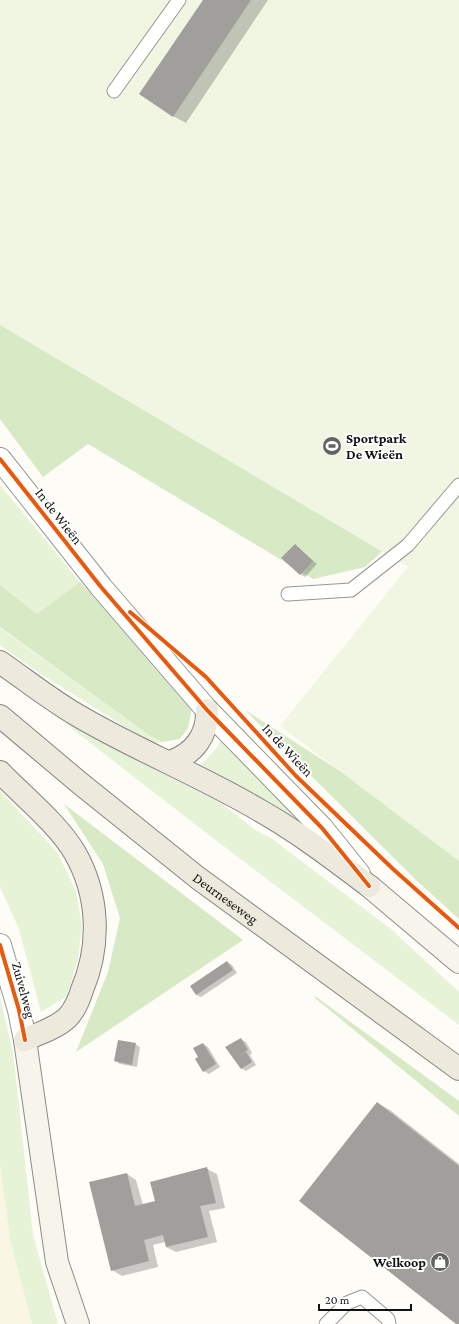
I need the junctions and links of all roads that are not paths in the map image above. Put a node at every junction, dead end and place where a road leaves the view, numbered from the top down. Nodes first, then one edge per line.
1 (179, 0) edge
2 (114, 91) dead end
3 (0, 459) edge
4 (459, 485) edge
5 (288, 594) dead end
6 (0, 662) edge
7 (207, 710) junction
8 (0, 716) edge
9 (170, 762) junction
10 (0, 772) edge
11 (368, 886) junction
12 (0, 945) edge
13 (459, 962) edge
14 (25, 1040) junction
15 (459, 1069) edge
16 (78, 1324) edge
17 (326, 1324) edge
18 (389, 1324) edge

1 - 2 lane
3 - 7 street, In de Wieën
4 - 5 lane
6 - 9 main road
7 - 9 main road
7 - 11 street, In de Wieën
8 - 15 main road, Deurneseweg
9 - 11 main road
10 - 14 main road
11 - 13 main road, In de Wieën
12 - 14 street, Zuivelweg
14 - 16 main road, Zuivelweg
17 - 18 lane

